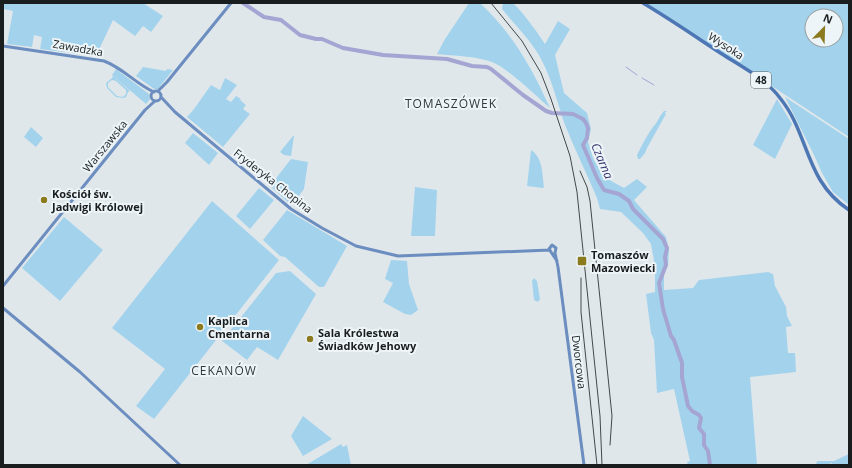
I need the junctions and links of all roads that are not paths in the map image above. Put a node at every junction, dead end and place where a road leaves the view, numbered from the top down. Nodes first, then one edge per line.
1 (231, 3) edge
2 (643, 3) edge
3 (3, 46) edge
4 (156, 96) junction
5 (849, 210) edge
6 (551, 250) joint
7 (3, 286) edge
8 (3, 308) edge
9 (180, 465) edge
10 (584, 465) edge

1 - 4 street, Warszawska
2 - 5 main road, Wysoka / 48
3 - 4 street, Zawadzka
4 - 6 street, Fryderyka Chopina
4 - 7 street, Warszawska
6 - 10 street, Dworcowa
8 - 9 street

